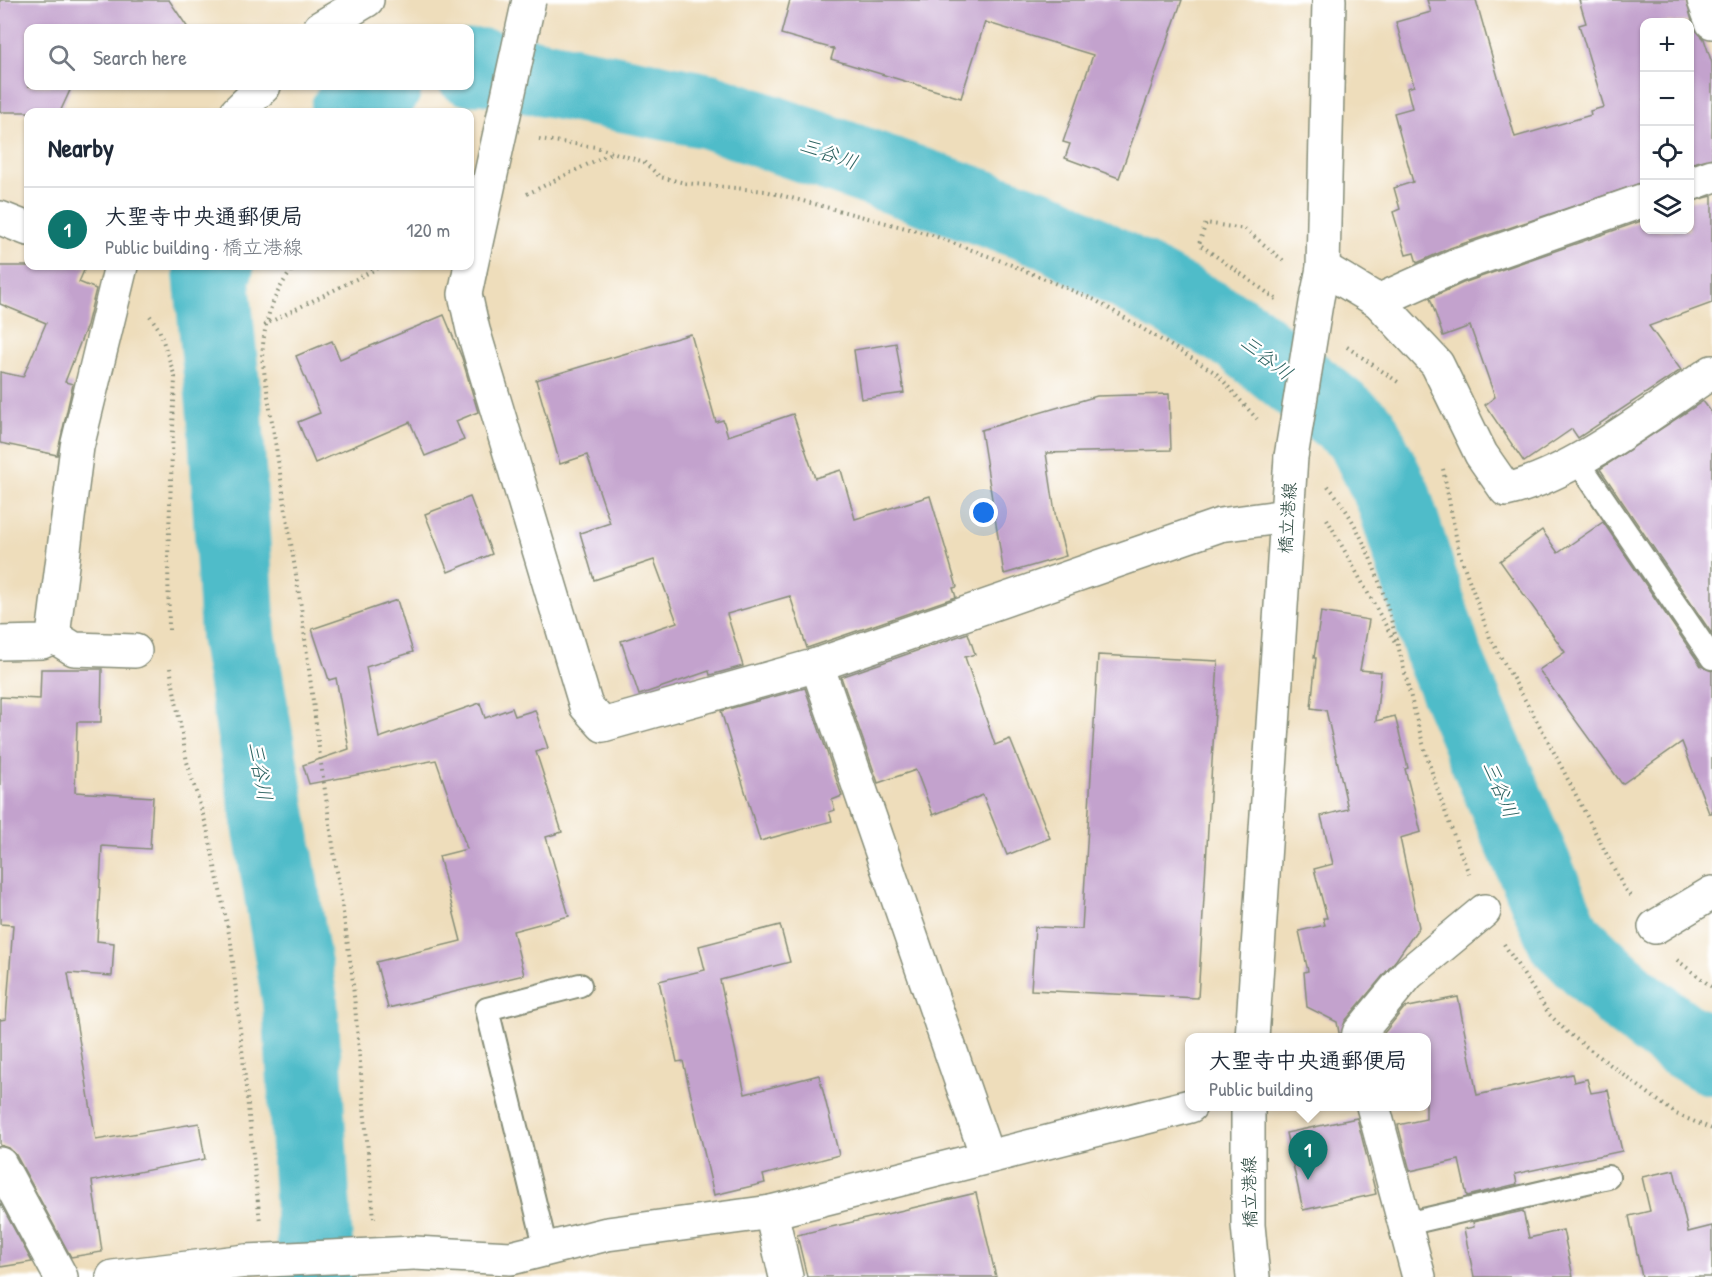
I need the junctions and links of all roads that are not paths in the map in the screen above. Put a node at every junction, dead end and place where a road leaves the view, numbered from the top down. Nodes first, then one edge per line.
1 (367, 0) edge
2 (529, 0) edge
3 (1329, 0) edge
4 (1704, 0) edge
5 (1712, 22) edge
6 (328, 24) edge
7 (260, 90) edge
8 (241, 108) edge
9 (1712, 176) edge
10 (1694, 182) edge
11 (1640, 201) edge
12 (0, 218) edge
13 (24, 227) edge
14 (474, 252) edge
15 (1323, 268) junction
16 (470, 270) edge
17 (119, 275) edge
18 (1378, 301) junction
19 (1712, 372) edge
20 (1577, 460) junction
21 (1287, 516) junction
22 (53, 636) junction
23 (0, 642) edge
24 (135, 651) dead end
25 (1712, 658) edge
26 (817, 665) junction
27 (1712, 893) edge
28 (1484, 911) dead end
29 (1655, 927) road end
30 (580, 985) dead end
31 (1252, 1033) edge
32 (1362, 1033) edge
33 (1185, 1107) edge
34 (1248, 1111) edge
35 (1374, 1111) edge
36 (987, 1156) junction
37 (0, 1164) edge
38 (1608, 1177) dead end
39 (771, 1212) junction
40 (1406, 1224) junction
41 (546, 1249) junction
42 (60, 1277) edge
43 (113, 1277) edge
44 (786, 1277) edge
45 (1253, 1277) edge
46 (1419, 1277) edge

1 - 6 street
2 - 14 street, bridge
3 - 15 street, 橋立港線
4 - 5 street
7 - 8 street
9 - 10 street
11 - 18 street
12 - 13 street
15 - 18 street
15 - 21 street, 橋立港線, bridge
16 - 26 street, bridge
17 - 22 street
18 - 20 street
19 - 20 street
20 - 25 lane
21 - 26 street
21 - 31 street, 橋立港線
22 - 23 street
22 - 24 street
26 - 36 street
27 - 29 street
28 - 32 street
30 - 41 lane
33 - 36 street
34 - 45 street, 橋立港線
35 - 40 street
36 - 39 street
37 - 42 street
38 - 40 lane
39 - 41 street
39 - 44 street
40 - 46 street
41 - 43 street, bridge

